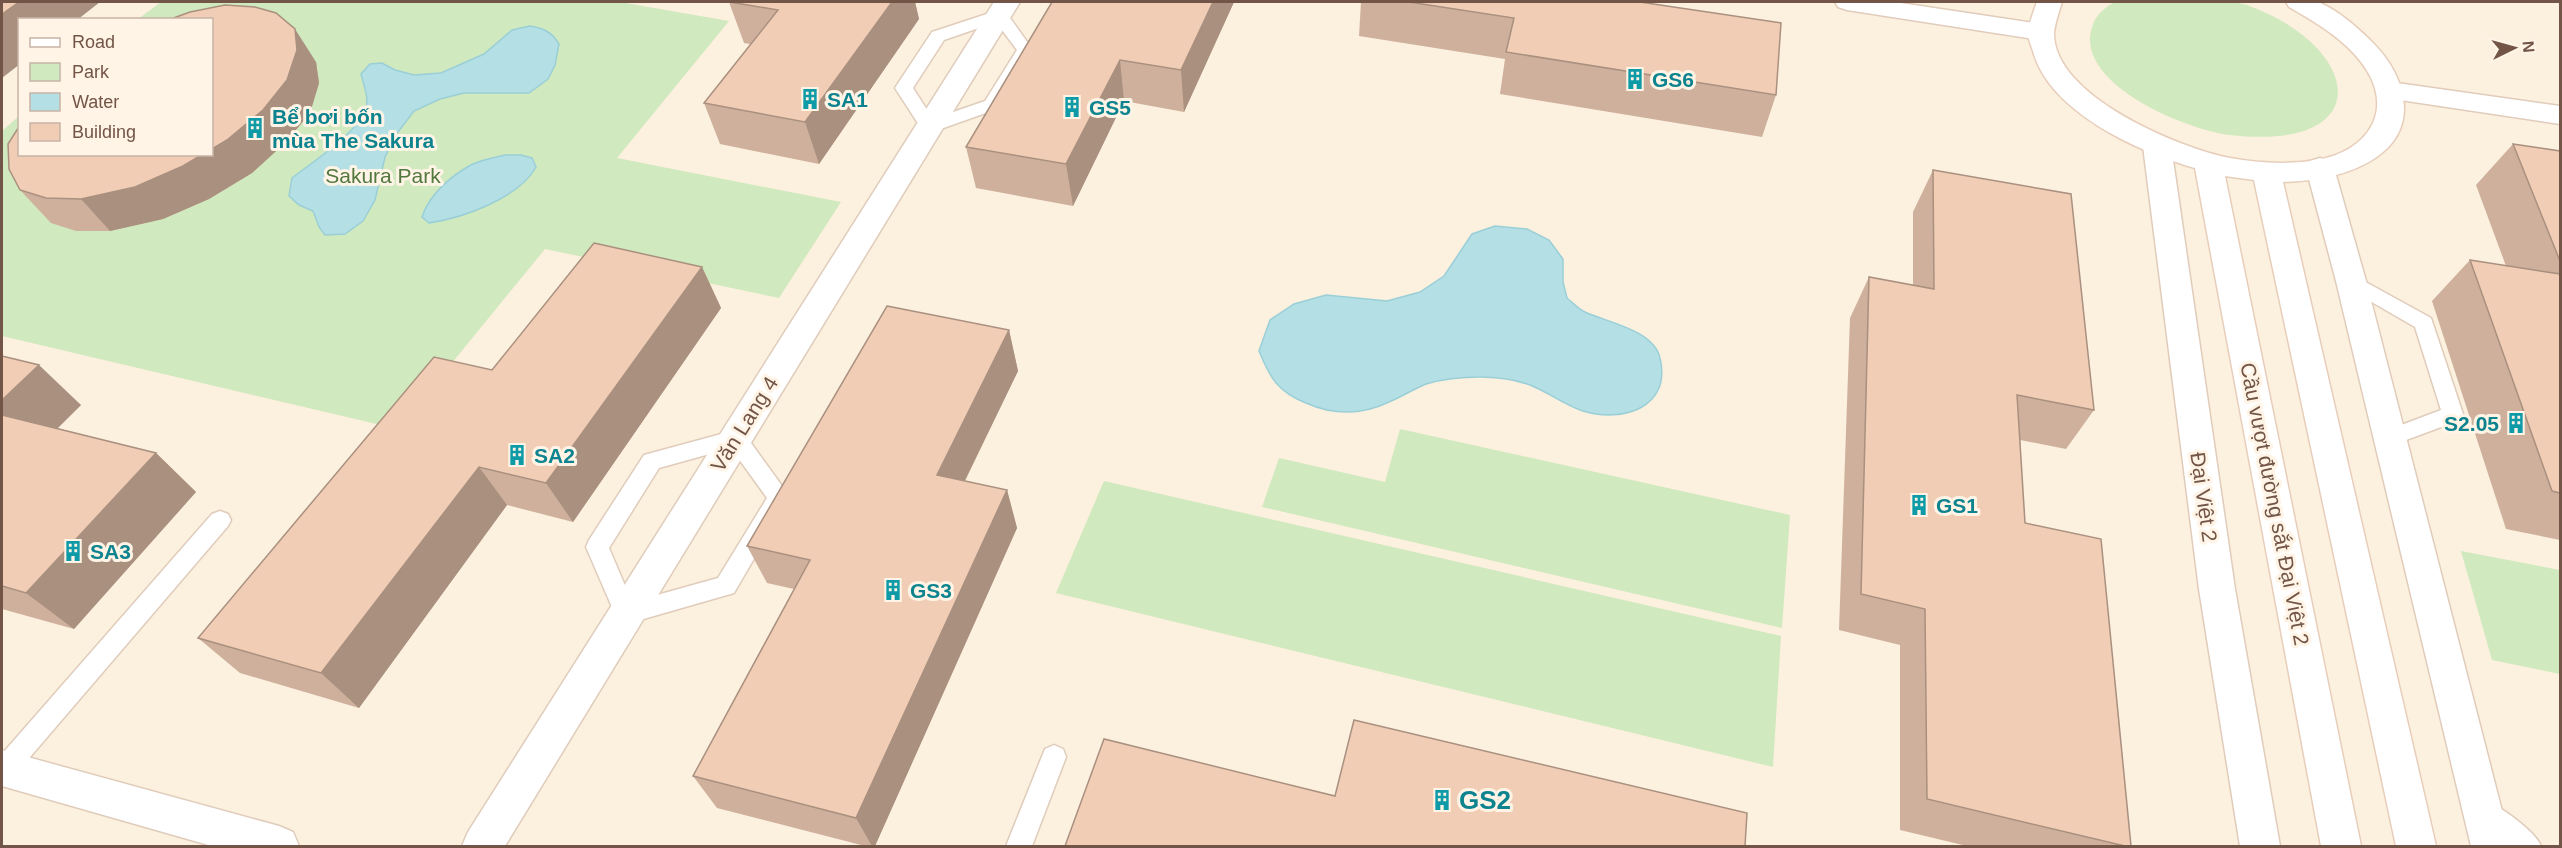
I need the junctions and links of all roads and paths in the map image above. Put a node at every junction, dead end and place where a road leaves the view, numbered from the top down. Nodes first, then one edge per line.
1 (1847, 2) edge
2 (2049, 2) edge
3 (2298, 2) edge
4 (1003, 8) edge
5 (2040, 32) junction
6 (2390, 91) junction
7 (2560, 115) edge
8 (2157, 146) junction
9 (2208, 162) junction
10 (2320, 168) junction
11 (2266, 172) junction
12 (2351, 281) junction
13 (736, 438) junction
14 (2390, 438) junction
15 (220, 520) dead end
16 (626, 614) junction
17 (1054, 757) dead end
18 (3, 768) edge
19 (2482, 811) junction
20 (279, 846) edge
21 (482, 846) edge
22 (1019, 846) edge
23 (2260, 846) edge
24 (2341, 846) edge
25 (2416, 846) edge
26 (2491, 846) edge
27 (2528, 846) edge

1 - 5 street
2 - 5 street
3 - 6 street
4 - 13 street, Văn Lang 4
5 - 8 street
6 - 7 street
6 - 10 street
8 - 9 street
8 - 23 street, Đại Việt 2
9 - 11 street
9 - 24 street, Cầu vượt đường sắt Đại Việt 2
10 - 11 street
10 - 12 street
11 - 25 street
12 - 14 street
12 - 14 lane
13 - 16 street, Văn Lang 4
13 - 16 lane
13 - 16 lane
14 - 19 street
15 - 18 lane
16 - 21 street, Văn Lang 4
17 - 22 lane
18 - 20 street
19 - 26 street
19 - 27 lane

